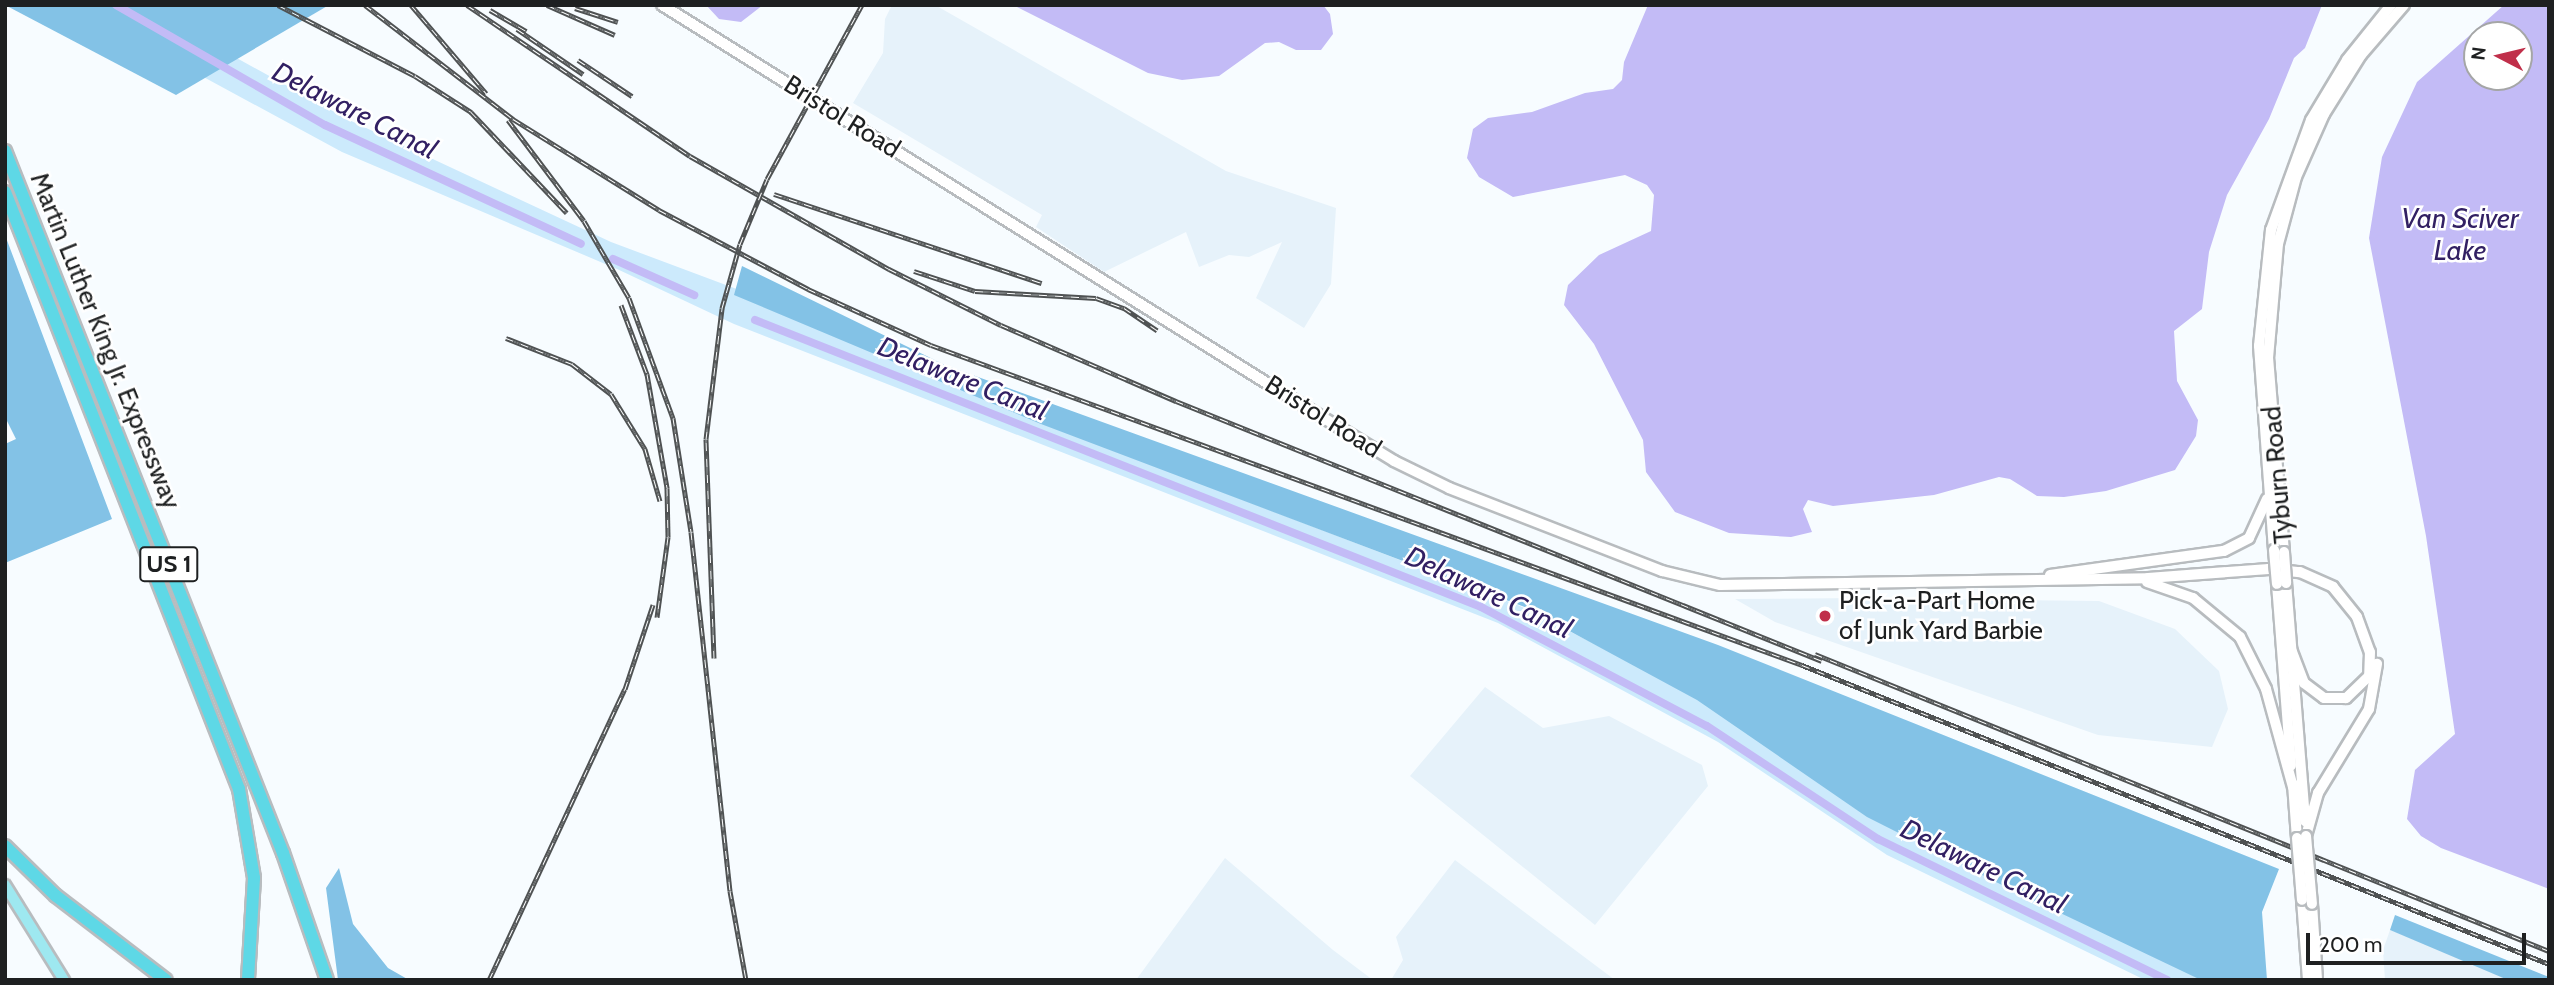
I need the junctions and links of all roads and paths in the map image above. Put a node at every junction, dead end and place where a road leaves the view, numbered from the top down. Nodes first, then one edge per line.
1 (662, 5) edge
2 (2391, 5) edge
3 (2404, 5) edge
4 (5, 151) edge
5 (5, 192) edge
6 (2272, 466) junction
7 (2275, 493) junction
8 (2066, 579) junction
9 (2031, 580) junction
10 (2281, 584) junction
11 (2291, 649) junction
12 (2293, 787) junction
13 (2302, 837) junction
14 (5, 846) edge
15 (5, 885) edge
16 (2307, 902) junction
17 (64, 980) edge
18 (166, 980) edge
19 (248, 980) edge
20 (327, 980) edge
21 (2308, 980) edge
22 (2317, 980) edge

1 - 9 main road, Bristol Road
2 - 6 main road, Tyburn Road
3 - 6 main road, Tyburn Road
4 - 20 highway, Martin Luther King Jr. Expressway / US 1
5 - 19 highway, Martin Luther King Jr. Expressway / US 1
6 - 7 main road, Tyburn Road
7 - 9 main road
7 - 10 main road, Tyburn Road, bridge
8 - 9 main road, Bristol Road
8 - 11 main road
8 - 12 main road
8 - 13 main road
10 - 11 main road, Tyburn Road
10 - 12 main road, Tyburn Road
11 - 13 main road, Tyburn Road
12 - 13 main road, Tyburn Road
13 - 16 main road, Tyburn Road, bridge
14 - 18 highway
15 - 17 main road
16 - 21 main road, Tyburn Road
16 - 22 main road, Tyburn Road

